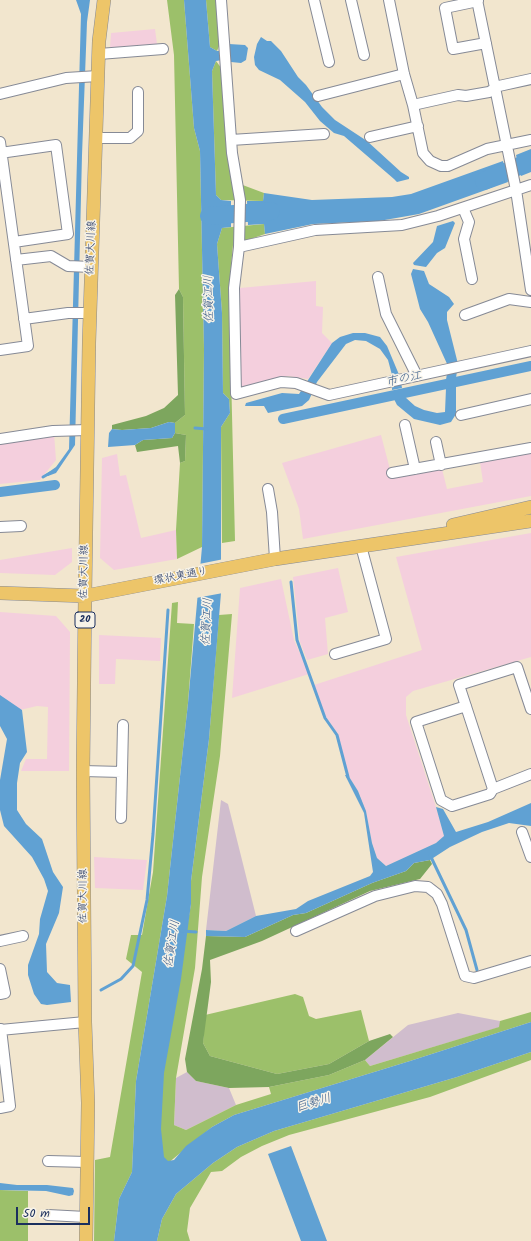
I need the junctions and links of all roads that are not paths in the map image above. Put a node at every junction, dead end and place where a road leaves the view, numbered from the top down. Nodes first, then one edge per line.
1 (104, 0) edge
2 (221, 0) edge
3 (314, 0) edge
4 (351, 0) edge
5 (389, 0) edge
6 (478, 1) edge
7 (486, 43) junction
8 (163, 49) dead end
9 (99, 54) junction
10 (364, 55) dead end
11 (329, 62) dead end
12 (404, 74) junction
13 (92, 76) junction
14 (531, 79) edge
15 (495, 90) junction
16 (138, 92) dead end
17 (0, 94) edge
18 (318, 96) dead end
19 (413, 105) junction
20 (418, 126) junction
21 (324, 134) dead end
22 (96, 138) junction
23 (370, 138) dead end
24 (231, 140) junction
25 (531, 140) edge
26 (0, 142) edge
27 (506, 149) junction
28 (1, 152) edge
29 (531, 185) edge
30 (516, 190) junction
31 (463, 208) junction
32 (14, 242) junction
33 (239, 247) junction
34 (529, 255) edge
35 (16, 260) junction
36 (86, 267) junction
37 (378, 277) dead end
38 (472, 279) dead end
39 (531, 290) edge
40 (531, 302) edge
41 (79, 313) junction
42 (465, 315) dead end
43 (24, 319) junction
44 (0, 350) edge
45 (531, 351) edge
46 (417, 376) junction
47 (531, 399) edge
48 (461, 415) dead end
49 (405, 425) dead end
50 (76, 430) junction
51 (0, 439) edge
52 (436, 442) dead end
53 (531, 448) edge
54 (441, 465) junction
55 (415, 469) junction
56 (392, 473) dead end
57 (268, 489) dead end
58 (531, 507) edge
59 (531, 521) edge
60 (21, 526) dead end
61 (0, 527) edge
62 (361, 546) junction
63 (275, 559) junction
64 (0, 594) edge
65 (85, 596) junction
66 (335, 654) dead end
67 (466, 706) junction
68 (531, 709) edge
69 (123, 725) dead end
70 (83, 771) junction
71 (122, 772) junction
72 (531, 774) edge
73 (493, 789) junction
74 (121, 818) dead end
75 (522, 832) dead end
76 (531, 857) edge
77 (296, 931) dead end
78 (23, 936) dead end
79 (0, 941) edge
80 (531, 961) edge
81 (0, 969) edge
82 (0, 994) edge
83 (85, 1022) junction
84 (0, 1029) edge
85 (0, 1108) edge
86 (48, 1161) dead end
87 (87, 1162) junction
88 (48, 1215) dead end
89 (86, 1217) junction
90 (86, 1241) edge

1 - 9 main road, 佐賀大川線 / 20
2 - 24 street
3 - 11 street
4 - 10 street
5 - 12 street
6 - 7 street
6 - 7 street
7 - 15 street
8 - 9 street
9 - 13 main road, 佐賀大川線 / 20
12 - 18 street
12 - 19 street
13 - 17 street
13 - 22 main road, 佐賀大川線 / 20
14 - 15 street
15 - 19 street
15 - 27 street
16 - 22 street
19 - 20 street
20 - 23 street
20 - 27 street
21 - 24 street
22 - 36 main road, 佐賀大川線 / 20
24 - 33 street
25 - 27 street
26 - 28 street
27 - 30 street
28 - 32 street
28 - 32 street
29 - 30 street
30 - 31 street
30 - 34 street
31 - 33 street
31 - 38 street
32 - 35 street
33 - 46 street
34 - 39 street
35 - 36 street
35 - 43 street
36 - 41 main road, 佐賀大川線 / 20
37 - 46 street
40 - 42 street
41 - 43 street
41 - 50 main road, 佐賀大川線 / 20
43 - 44 street
45 - 46 street
47 - 48 street
49 - 55 street
50 - 51 street
50 - 65 main road, 佐賀大川線 / 20
52 - 54 street
53 - 54 street
54 - 55 street
55 - 56 street
57 - 63 street
58 - 62 main road, 環状東通り
59 - 62 main road, 環状東通り
60 - 61 street
62 - 63 main road, 環状東通り
62 - 66 street
63 - 65 main road, 環状東通り
64 - 65 main road, 環状東通り
65 - 70 main road, 佐賀大川線 / 20
67 - 68 street
67 - 73 street
67 - 73 street
69 - 71 street
70 - 71 street
70 - 83 main road, 佐賀大川線 / 20
71 - 74 street
72 - 73 street
75 - 76 street
77 - 80 street
78 - 79 street
81 - 82 street
83 - 84 street
83 - 87 main road, 佐賀大川線 / 20
84 - 85 street
86 - 87 street
87 - 89 main road, 佐賀大川線 / 20
88 - 89 street
89 - 90 main road, 佐賀大川線 / 20

